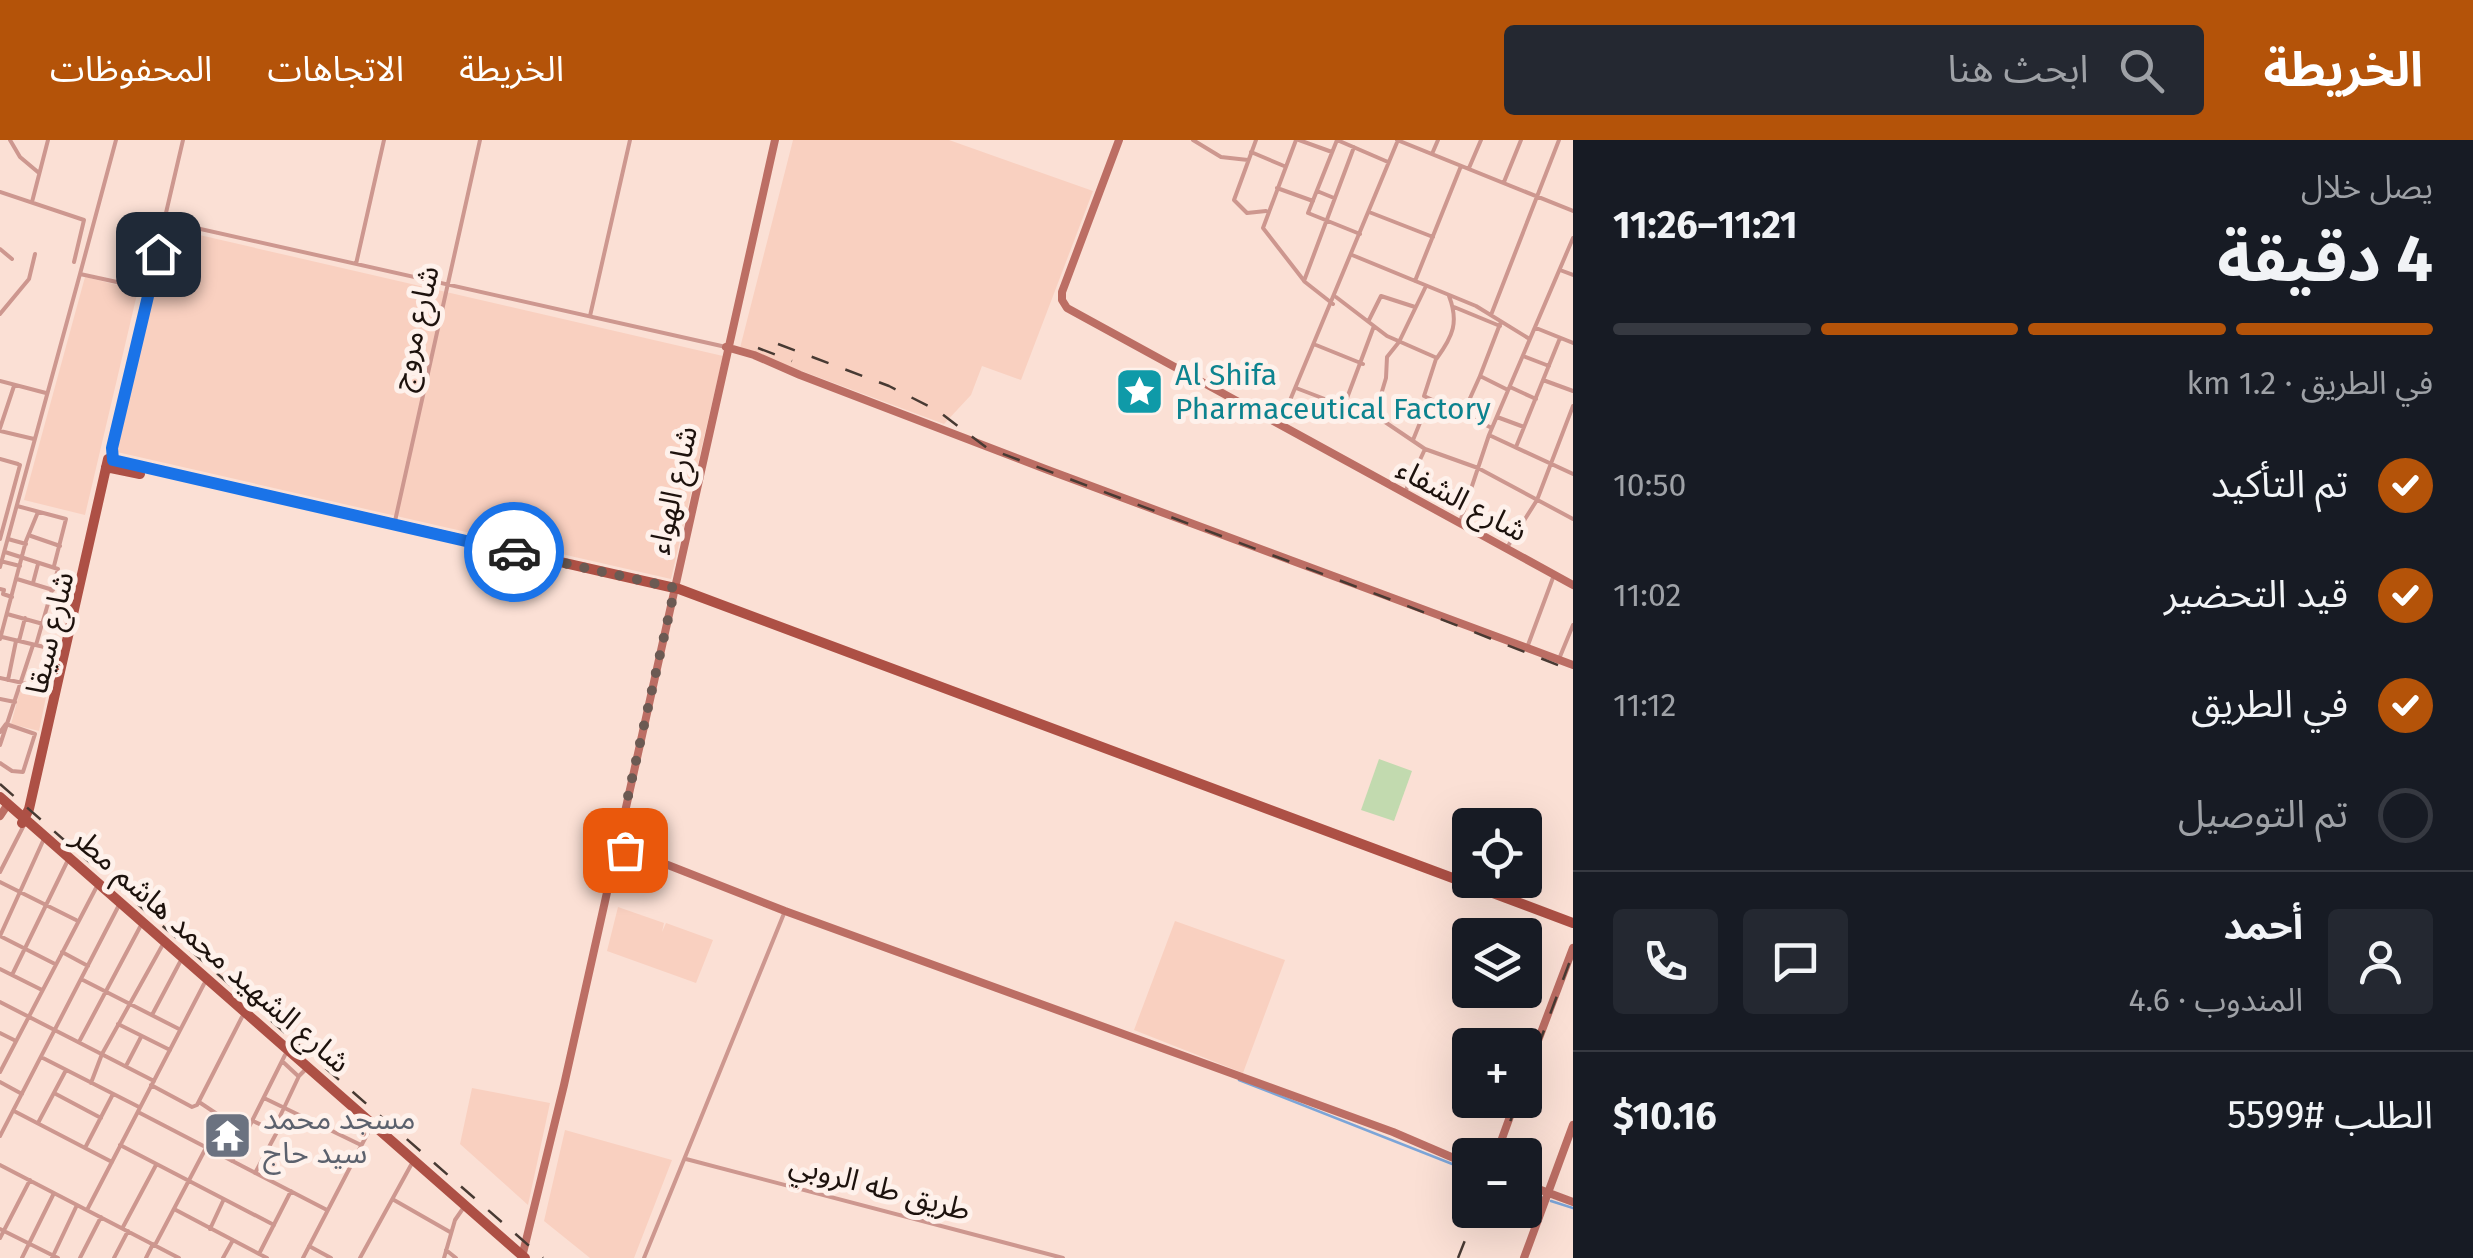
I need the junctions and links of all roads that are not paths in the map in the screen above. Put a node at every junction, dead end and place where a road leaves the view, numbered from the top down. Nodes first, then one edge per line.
1 (10, 140) edge
2 (48, 140) edge
3 (116, 140) edge
4 (183, 140) edge
5 (384, 140) edge
6 (480, 140) edge
7 (630, 140) edge
8 (775, 140) edge
9 (1120, 140) edge
10 (1193, 140) edge
11 (1214, 140) edge
12 (1256, 140) edge
13 (1297, 140) edge
14 (1337, 140) edge
15 (1397, 140) edge
16 (1438, 140) edge
17 (1481, 140) edge
18 (1512, 140) edge
19 (1559, 140) edge
20 (1520, 142) edge
21 (1354, 147) junction
22 (1209, 151) junction
23 (1251, 152) junction
24 (1332, 152) junction
25 (1432, 154) junction
26 (1248, 160) junction
27 (1389, 162) junction
28 (1286, 166) junction
29 (1462, 166) junction
30 (1469, 170) junction
31 (39, 174) junction
32 (1504, 183) junction
33 (1277, 188) junction
34 (1317, 191) junction
35 (0, 192) edge
36 (1334, 198) junction
37 (1538, 198) junction
38 (1313, 201) junction
39 (32, 202) junction
40 (1266, 211) junction
41 (1573, 211) edge
42 (1369, 212) junction
43 (165, 220) junction
44 (1326, 220) junction
45 (1360, 234) junction
46 (1433, 238) junction
47 (1573, 238) edge
48 (0, 249) edge
49 (36, 254) dead end
50 (1352, 255) junction
51 (12, 260) dead end
52 (74, 262) dead end
53 (356, 264) junction
54 (1560, 270) junction
55 (80, 274) junction
56 (1573, 275) edge
57 (1304, 281) junction
58 (1415, 281) junction
59 (447, 286) junction
60 (1426, 286) junction
61 (149, 289) junction
62 (1449, 296) junction
63 (1336, 297) junction
64 (1332, 304) junction
65 (1416, 307) junction
66 (1454, 308) junction
67 (0, 314) edge
68 (1468, 315) junction
69 (1490, 315) junction
70 (590, 318) junction
71 (1368, 320) junction
72 (1456, 323) junction
73 (1375, 324) junction
74 (1500, 325) junction
75 (1536, 328) junction
76 (1530, 338) junction
77 (1560, 338) junction
78 (1399, 342) junction
79 (1573, 343) edge
80 (1315, 344) junction
81 (727, 348) junction
82 (1523, 356) junction
83 (1437, 358) junction
84 (1362, 364) junction
85 (1548, 366) junction
86 (1480, 376) junction
87 (1543, 380) junction
88 (0, 381) edge
89 (14, 385) junction
90 (1296, 388) junction
91 (1509, 389) junction
92 (1573, 391) edge
93 (46, 393) junction
94 (1536, 398) junction
95 (1432, 402) junction
96 (1344, 406) junction
97 (1573, 406) edge
98 (1462, 416) junction
99 (1497, 417) junction
100 (1374, 418) junction
101 (1279, 427) junction
102 (1524, 427) junction
103 (0, 430) edge
104 (1491, 432) junction
105 (35, 439) junction
106 (1413, 440) junction
107 (1516, 447) junction
108 (1426, 450) junction
109 (0, 460) edge
110 (110, 460) junction
111 (1551, 464) junction
112 (20, 465) junction
113 (28, 466) junction
114 (1478, 468) junction
115 (1573, 474) edge
116 (1404, 494) junction
117 (1537, 500) junction
118 (17, 506) junction
119 (1573, 508) edge
120 (38, 512) junction
121 (1571, 518) edge
122 (1460, 524) junction
123 (394, 525) junction
124 (30, 536) junction
125 (0, 538) edge
126 (8, 539) junction
127 (26, 544) junction
128 (60, 546) junction
129 (1506, 549) junction
130 (4, 552) junction
131 (509, 554) junction
132 (23, 557) junction
133 (39, 562) junction
134 (1, 563) edge
135 (20, 566) junction
136 (54, 566) junction
137 (1554, 575) junction
138 (17, 579) junction
139 (32, 583) junction
140 (1573, 585) edge
141 (0, 589) edge
142 (53, 590) junction
143 (674, 591) junction
144 (12, 597) junction
145 (7, 614) junction
146 (25, 618) junction
147 (44, 624) junction
148 (1573, 625) edge
149 (0, 638) edge
150 (18, 641) junction
151 (34, 645) junction
152 (1526, 650) junction
153 (66, 652) junction
154 (1560, 660) junction
155 (1573, 665) edge
156 (0, 678) edge
157 (8, 680) junction
158 (22, 682) junction
159 (58, 690) junction
160 (0, 699) edge
161 (16, 702) junction
162 (6, 724) junction
163 (0, 732) edge
164 (0, 745) edge
165 (0, 763) edge
166 (2, 806) edge
167 (26, 824) junction
168 (43, 841) junction
169 (617, 845) junction
170 (66, 862) junction
171 (0, 872) edge
172 (0, 882) edge
173 (96, 888) junction
174 (21, 893) junction
175 (46, 905) junction
176 (118, 908) junction
177 (785, 910) junction
178 (78, 921) junction
179 (1573, 926) edge
180 (140, 927) junction
181 (162, 946) junction
182 (1573, 948) edge
183 (25, 949) junction
184 (62, 952) junction
185 (180, 962) junction
186 (55, 964) junction
187 (88, 966) junction
188 (1, 971) edge
189 (12, 975) junction
190 (81, 979) junction
191 (204, 984) junction
192 (42, 990) junction
193 (105, 991) junction
194 (0, 1002) edge
195 (128, 1003) junction
196 (152, 1015) junction
197 (28, 1016) junction
198 (242, 1016) junction
199 (118, 1024) junction
200 (55, 1030) junction
201 (180, 1030) junction
202 (1542, 1030) edge
203 (0, 1033) edge
204 (141, 1037) junction
205 (16, 1041) junction
206 (80, 1042) junction
207 (170, 1050) junction
208 (102, 1054) junction
209 (41, 1056) junction
210 (284, 1058) junction
211 (126, 1066) junction
212 (66, 1070) junction
213 (0, 1072) edge
214 (304, 1072) junction
215 (0, 1082) edge
216 (91, 1082) junction
217 (153, 1083) junction
218 (22, 1094) junction
219 (54, 1094) junction
220 (113, 1094) junction
221 (264, 1098) junction
222 (199, 1102) junction
223 (284, 1108) junction
224 (13, 1110) junction
225 (139, 1110) junction
226 (101, 1118) junction
227 (254, 1121) junction
228 (38, 1123) junction
229 (1573, 1125) edge
230 (371, 1127) junction
231 (274, 1129) junction
232 (0, 1136) edge
233 (120, 1145) junction
234 (361, 1145) junction
235 (85, 1148) junction
236 (206, 1148) junction
237 (1452, 1157) edge
238 (686, 1159) junction
239 (112, 1162) junction
240 (232, 1162) junction
241 (156, 1165) junction
242 (411, 1165) junction
243 (1, 1167) edge
244 (255, 1173) junction
245 (30, 1180) junction
246 (188, 1182) junction
247 (291, 1191) junction
248 (54, 1193) junction
249 (1542, 1195) edge
250 (1546, 1197) junction
251 (393, 1199) junction
252 (224, 1200) junction
253 (1573, 1202) edge
254 (77, 1205) junction
255 (463, 1208) junction
256 (173, 1209) junction
257 (87, 1210) junction
258 (328, 1210) junction
259 (101, 1217) junction
260 (274, 1225) junction
261 (210, 1228) junction
262 (2, 1230) edge
263 (125, 1230) junction
264 (450, 1232) junction
265 (0, 1238) edge
266 (232, 1240) junction
267 (30, 1244) junction
268 (154, 1245) junction
269 (309, 1246) junction
270 (446, 1250) junction
271 (259, 1254) junction
272 (54, 1257) edge
273 (177, 1257) edge
274 (22, 1258) edge
275 (80, 1258) edge
276 (114, 1258) edge
277 (146, 1258) edge
278 (224, 1258) edge
279 (267, 1258) edge
280 (302, 1258) edge
281 (330, 1258) edge
282 (360, 1258) edge
283 (444, 1258) edge
284 (456, 1258) edge
285 (521, 1258) edge
286 (644, 1258) edge
287 (1063, 1258) edge
288 (1524, 1258) edge

1 - 31 street
2 - 31 street
3 - 55 street
4 - 43 street, شارع سيقا
5 - 53 street
6 - 59 street, شارع مروج
7 - 70 street
8 - 81 street, شارع الهواء
9 - 101 street, شارع الشفاء
10 - 22 street
11 - 22 street
12 - 23 street
13 - 24 street
13 - 28 street
14 - 21 street
14 - 24 street
15 - 25 street
15 - 27 street
16 - 25 street
17 - 30 street
18 - 20 street
19 - 37 street
20 - 32 street
21 - 27 street
21 - 36 street
22 - 26 street
23 - 26 street
23 - 28 street
24 - 34 street
25 - 29 street
26 - 40 street
27 - 42 street
28 - 33 street
29 - 30 street
29 - 46 street
30 - 32 street
31 - 39 street
32 - 37 street
33 - 38 street
33 - 40 street
34 - 36 street
34 - 38 street
35 - 39 street
36 - 44 street
37 - 41 street
37 - 69 street
38 - 44 street
39 - 52 street
40 - 57 street
42 - 45 street
42 - 46 street
43 - 53 street
43 - 61 street, شارع سيقا
44 - 45 street
44 - 57 street
45 - 50 street
46 - 58 street
47 - 54 street
48 - 51 street
49 - 67 street
50 - 58 street
50 - 63 street
53 - 59 street
54 - 56 street
54 - 75 street
55 - 61 street
55 - 93 street
57 - 64 street
58 - 60 street
59 - 70 street
59 - 123 street, شارع مروج
60 - 62 street
60 - 65 street
61 - 110 street, شارع سيقا
62 - 66 street
62 - 69 street
63 - 64 street
63 - 71 street
64 - 80 street
65 - 71 street
65 - 78 street
66 - 68 street
66 - 72 street
68 - 72 street
68 - 74 street
69 - 74 street
70 - 81 street
71 - 73 street
72 - 83 street
73 - 78 street
73 - 84 street
74 - 76 street
74 - 86 street
75 - 76 street
75 - 77 street
76 - 82 street
77 - 79 street
77 - 85 street
78 - 83 street
78 - 100 street
80 - 84 street
80 - 90 street
81 - 143 street, شارع الهواء
81 - 152 street
82 - 85 street
82 - 91 street
83 - 95 street
84 - 96 street
85 - 87 street
86 - 91 street
86 - 98 street
87 - 92 street
87 - 94 street
88 - 89 street
89 - 93 street
89 - 103 street
90 - 96 street
90 - 101 street
91 - 94 street
91 - 99 street
93 - 105 street
94 - 102 street
95 - 98 street
95 - 106 street
96 - 100 street
97 - 111 street
98 - 104 street
99 - 102 street
99 - 104 street
100 - 106 street
101 - 116 street, شارع الشفاء
102 - 107 street
103 - 105 street
104 - 107 street
104 - 114 street
105 - 113 street
106 - 108 street
107 - 111 street
108 - 114 street
108 - 116 street
109 - 112 street
110 - 123 main road
110 - 131 main road
110 - 153 main road, شارع سيقا
110 - 167 main road, شارع سيقا
111 - 115 street
111 - 117 street
112 - 113 street
112 - 125 street
113 - 118 street
114 - 117 street
114 - 122 street
116 - 122 street, شارع الشفاء
117 - 121 street
117 - 129 street
118 - 120 street
118 - 126 street
119 - 121 street
120 - 124 street
120 - 128 street
122 - 129 street, شارع الشفاء
123 - 131 main road
124 - 127 street
124 - 128 street
126 - 127 street
126 - 130 street
127 - 132 street
128 - 136 street
129 - 137 street, شارع الشفاء
130 - 132 street
130 - 134 street
131 - 143 main road
132 - 133 street
132 - 135 street
133 - 136 street
133 - 139 street
134 - 135 street
135 - 138 street
136 - 142 street
137 - 140 street, شارع الشفاء
137 - 152 street
138 - 139 street
138 - 144 street
139 - 142 street
141 - 144 street
142 - 147 street
143 - 169 street, شارع الهواء
143 - 179 main road
144 - 145 street
145 - 146 street
145 - 149 street
146 - 147 street
146 - 150 street
147 - 151 street
148 - 154 street
149 - 150 street
150 - 151 street
150 - 157 street
151 - 153 street
151 - 158 street
152 - 154 street
153 - 159 main road, شارع سيقا
154 - 155 street
156 - 157 street
157 - 158 street
158 - 159 street
158 - 161 street
159 - 167 main road, شارع سيقا
160 - 161 street
161 - 162 street
162 - 163 street
162 - 164 street
162 - 165 street
166 - 167 main road, شارع الشهيد محمد هاشم مطر
167 - 168 main road, شارع الشهيد محمد هاشم مطر
167 - 171 street
167 - 214 main road, شارع الشهيد محمد هاشم مطر
168 - 170 main road, شارع الشهيد محمد هاشم مطر
168 - 174 street
169 - 177 street
169 - 285 street, شارع الهواء
170 - 173 main road, شارع الشهيد محمد هاشم مطر
170 - 175 street
172 - 174 street
173 - 176 main road, شارع الشهيد محمد هاشم مطر
173 - 178 street
174 - 175 street
174 - 183 street
175 - 178 street
175 - 183 street
176 - 180 main road, شارع الشهيد محمد هاشم مطر
176 - 187 street
177 - 237 street
177 - 238 street
178 - 184 street
180 - 181 main road, شارع الشهيد محمد هاشم مطر
180 - 193 street
181 - 185 main road, شارع الشهيد محمد هاشم مطر
181 - 195 street
182 - 202 street
183 - 186 street
183 - 189 street
184 - 186 street
184 - 187 street
185 - 191 main road, شارع الشهيد محمد هاشم مطر
185 - 196 street
186 - 192 street
187 - 190 street
188 - 189 street
189 - 192 street
190 - 193 street
190 - 200 street
191 - 198 main road, شارع الشهيد محمد هاشم مطر
191 - 201 street
192 - 197 street
193 - 195 street
193 - 206 street
194 - 197 street
195 - 196 street
195 - 199 street
196 - 201 street
197 - 200 street
197 - 205 street
198 - 210 main road, شارع الشهيد محمد هاشم مطر
198 - 222 street
199 - 204 street
199 - 208 street
200 - 206 street
200 - 209 street
201 - 207 street
203 - 205 street
204 - 207 street
204 - 211 street
205 - 213 street
206 - 208 street
207 - 217 street
208 - 211 street
208 - 216 street
209 - 212 street
209 - 218 street
210 - 214 main road, شارع الشهيد محمد هاشم مطر
210 - 221 street
211 - 217 street
212 - 216 street
212 - 219 street
214 - 223 street
214 - 230 main road, شارع الشهيد محمد هاشم مطر
215 - 218 street
216 - 220 street
217 - 222 street
217 - 225 street
218 - 224 street
219 - 226 street
219 - 228 street
220 - 225 street
220 - 226 street
221 - 223 street
221 - 227 street
222 - 236 street
223 - 231 street
223 - 234 street
224 - 228 street
224 - 232 street
225 - 233 street
225 - 236 street
226 - 235 street
227 - 231 street
227 - 240 street
228 - 235 street
229 - 250 street
230 - 234 street
230 - 242 main road, شارع الشهيد محمد هاشم مطر
230 - 255 main road, شارع الشهيد محمد هاشم مطر
231 - 244 street
233 - 239 street
233 - 241 street
234 - 258 street
235 - 239 street
236 - 240 street
236 - 246 street
238 - 286 street
238 - 287 street, طريق طه الروبي
239 - 257 street
240 - 244 street
241 - 246 street
241 - 263 street
242 - 251 street
242 - 255 main road, شارع الشهيد محمد هاشم مطر
243 - 245 street
244 - 247 street
245 - 248 street
245 - 262 street
246 - 252 street
246 - 256 street
247 - 258 street
247 - 260 street
248 - 254 street
248 - 267 street
249 - 250 street
250 - 253 street
250 - 288 street
251 - 264 street
251 - 282 street
252 - 260 street
252 - 261 street
254 - 257 street
254 - 272 street
255 - 264 street
255 - 285 main road, شارع الشهيد محمد هاشم مطر
256 - 261 street
256 - 268 street
257 - 259 street
258 - 269 street
259 - 263 street
259 - 275 street
260 - 271 street
261 - 266 street
262 - 265 street
262 - 267 street
263 - 268 street
263 - 276 street
264 - 270 street
266 - 271 street
266 - 278 street
267 - 272 street
267 - 274 street
268 - 273 street
268 - 277 street
269 - 280 street
269 - 281 street
270 - 283 street
270 - 284 street
271 - 279 street

